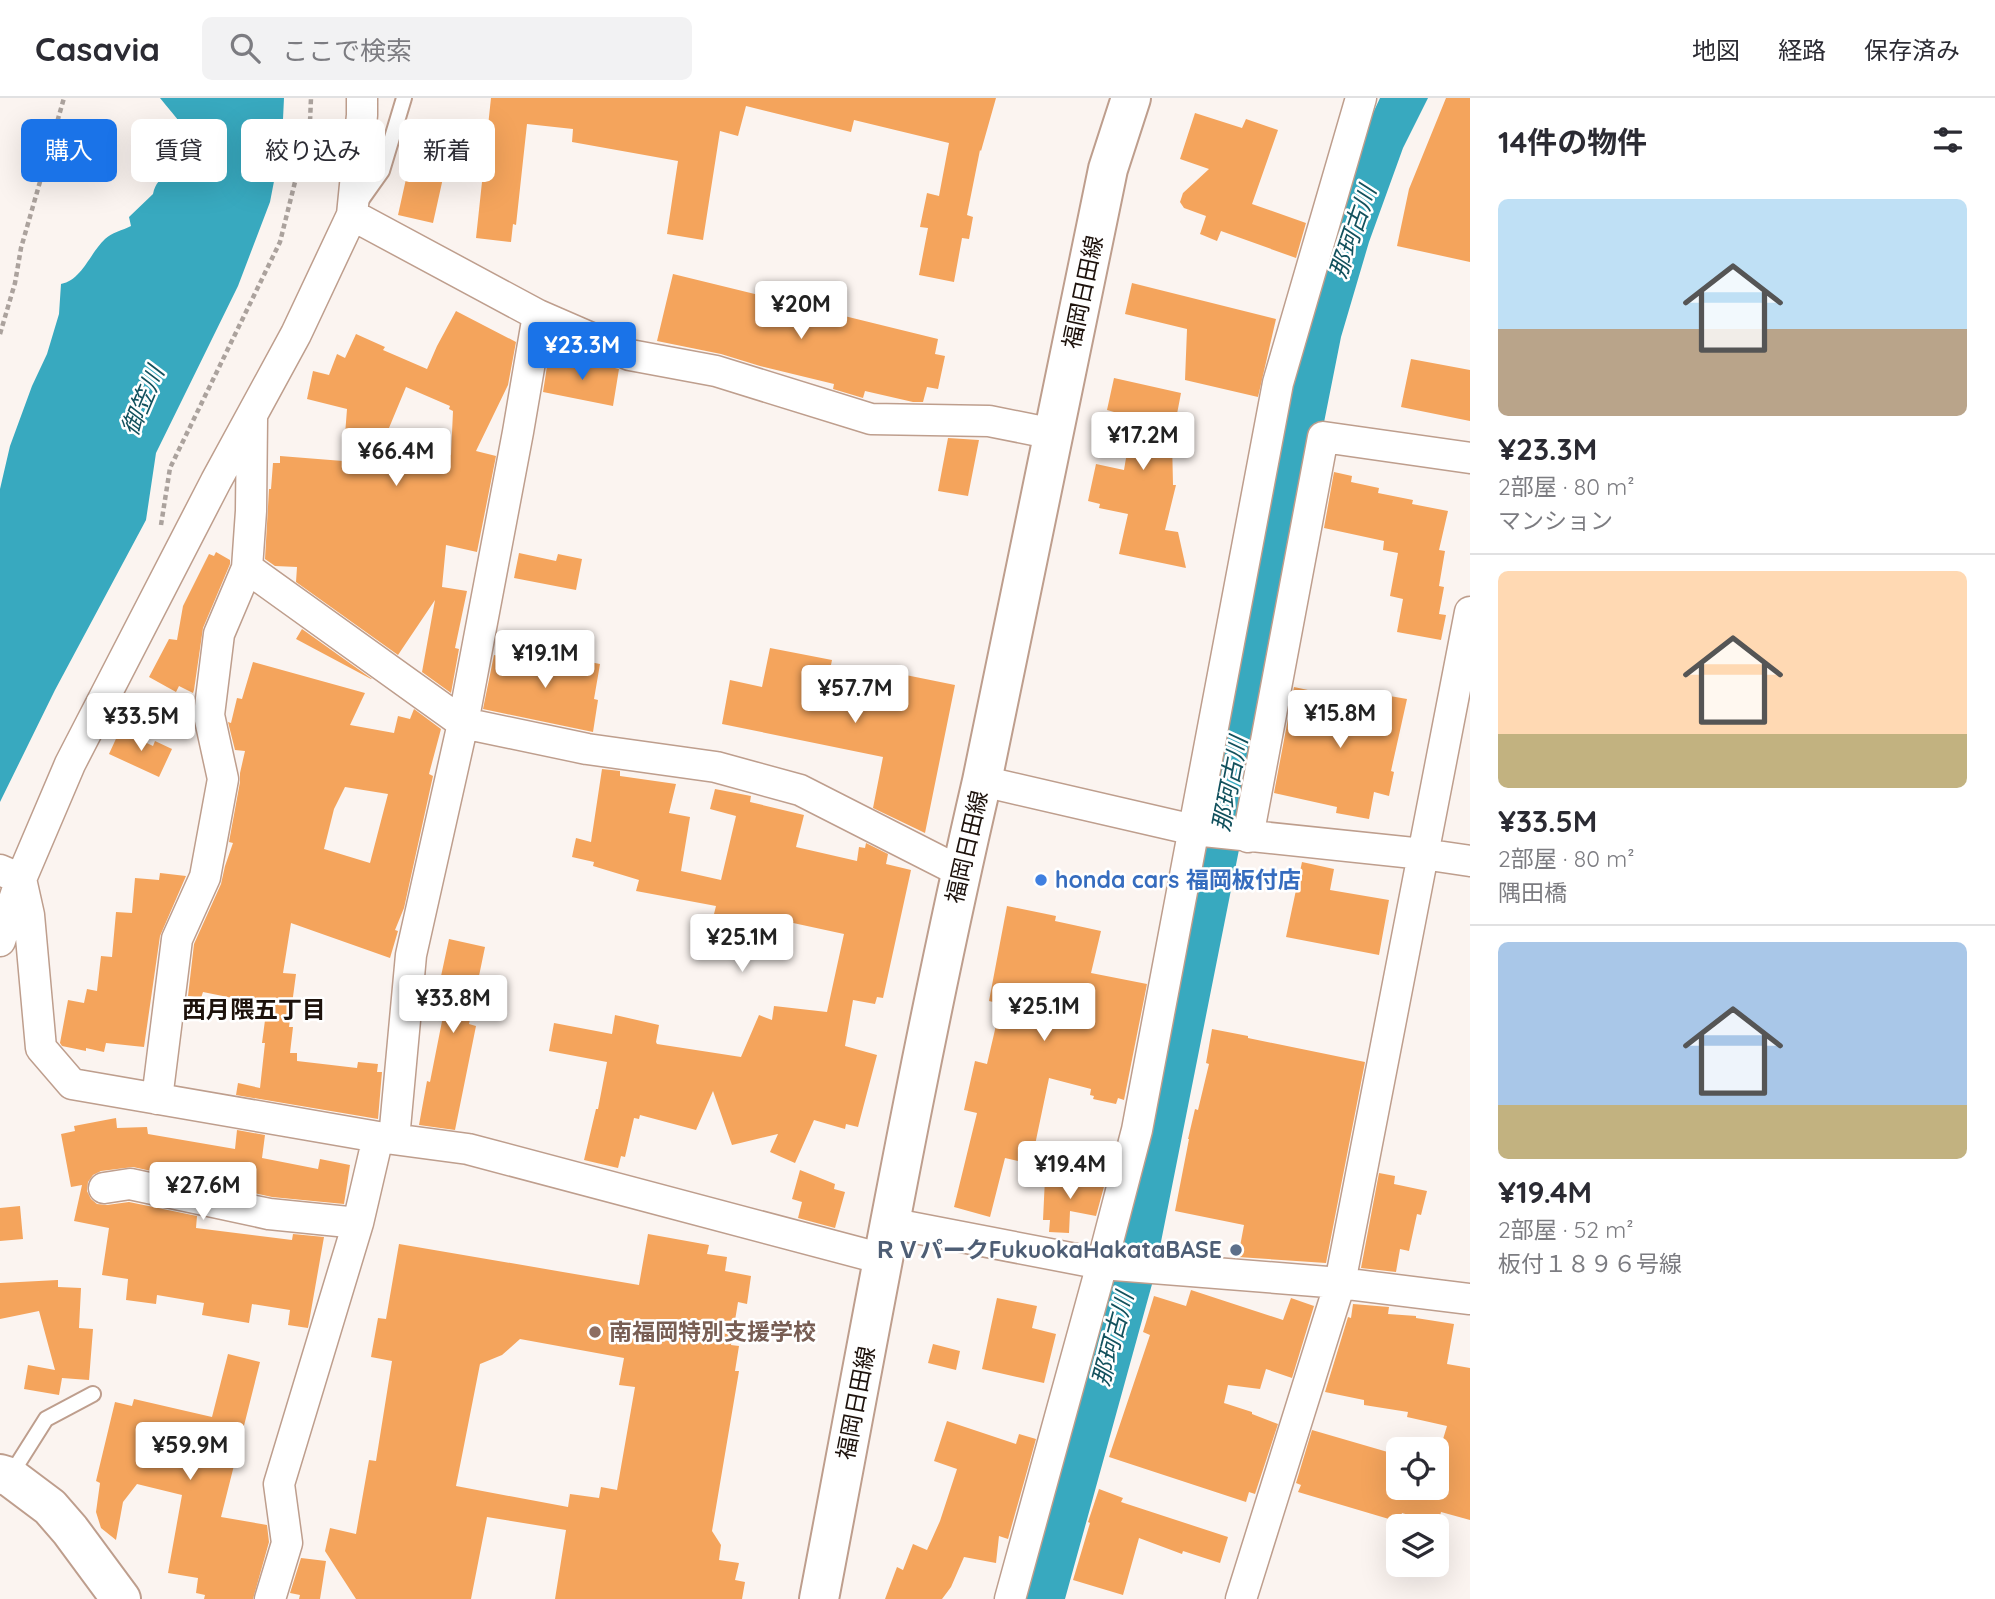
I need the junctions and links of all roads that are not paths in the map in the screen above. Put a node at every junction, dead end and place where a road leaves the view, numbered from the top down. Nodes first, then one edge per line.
1 (404, 98) edge
2 (1131, 98) edge
3 (1361, 98) edge
4 (363, 104) edge
5 (352, 215) junction
6 (538, 315) junction
7 (252, 415) junction
8 (1054, 433) junction
9 (1470, 458) edge
10 (247, 568) junction
11 (1470, 612) edge
12 (463, 723) junction
13 (982, 781) junction
14 (1194, 830) junction
15 (1248, 837) junction
16 (1423, 854) junction
17 (1470, 861) edge
18 (961, 872) junction
19 (11, 875) edge
20 (0, 941) edge
21 (157, 1099) junction
22 (386, 1138) junction
23 (104, 1188) dead end
24 (358, 1223) junction
25 (886, 1241) junction
26 (1103, 1264) junction
27 (1340, 1283) junction
28 (1470, 1299) edge
29 (93, 1394) dead end
30 (5, 1475) edge
31 (121, 1599) edge
32 (271, 1599) edge
33 (819, 1599) edge
34 (1010, 1599) edge
35 (1241, 1599) edge

1 - 5 lane
2 - 8 main road, 福岡日田線
3 - 14 street
4 - 5 street
5 - 6 street
5 - 7 street
6 - 8 street
6 - 12 street
7 - 10 street
7 - 19 street
8 - 13 main road, 福岡日田線
9 - 15 street
10 - 12 street
10 - 21 street
11 - 16 street
12 - 18 street
12 - 22 street
13 - 14 street
13 - 18 main road, 福岡日田線
14 - 15 street
14 - 26 street
15 - 16 street
16 - 17 street
16 - 27 street
18 - 25 main road, 福岡日田線
19 - 20 street
19 - 21 street
21 - 22 street
22 - 24 street
22 - 25 street
23 - 24 street
24 - 32 street
25 - 26 street
25 - 33 main road, 福岡日田線
26 - 27 street
26 - 34 street
27 - 28 street
27 - 35 street
29 - 30 lane
30 - 31 main road

